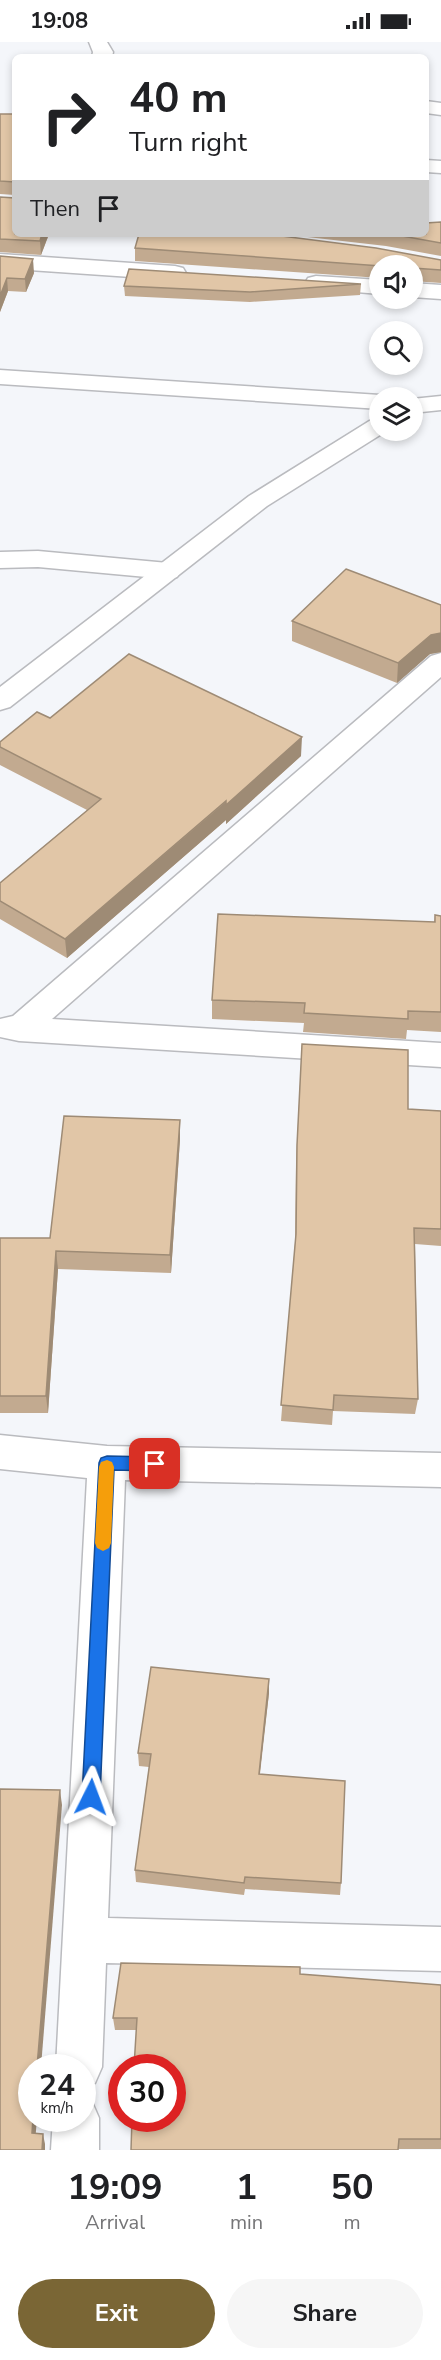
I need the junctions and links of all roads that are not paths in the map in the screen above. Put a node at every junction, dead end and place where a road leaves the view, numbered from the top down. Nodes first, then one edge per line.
1 (0, 261) edge
2 (202, 275) edge
3 (297, 282) edge
4 (369, 286) edge
5 (423, 291) edge
6 (441, 292) edge
7 (0, 376) edge
8 (369, 401) edge
9 (441, 403) edge
10 (423, 404) edge
11 (369, 432) edge
12 (0, 560) edge
13 (168, 571) junction
14 (441, 662) edge
15 (0, 701) edge
16 (9, 1028) edge
17 (441, 1055) edge
18 (0, 1452) edge
19 (107, 1463) junction
20 (441, 1470) edge
21 (84, 1940) junction
22 (441, 1949) edge
23 (79, 2054) edge
24 (76, 2132) edge
25 (75, 2150) edge

1 - 2 street
3 - 4 street
5 - 6 street
7 - 8 street
9 - 10 street
11 - 13 street
12 - 13 street
13 - 15 street
14 - 16 street
16 - 17 street
18 - 19 street
19 - 20 street
19 - 21 street
21 - 22 street
21 - 23 street
24 - 25 street

